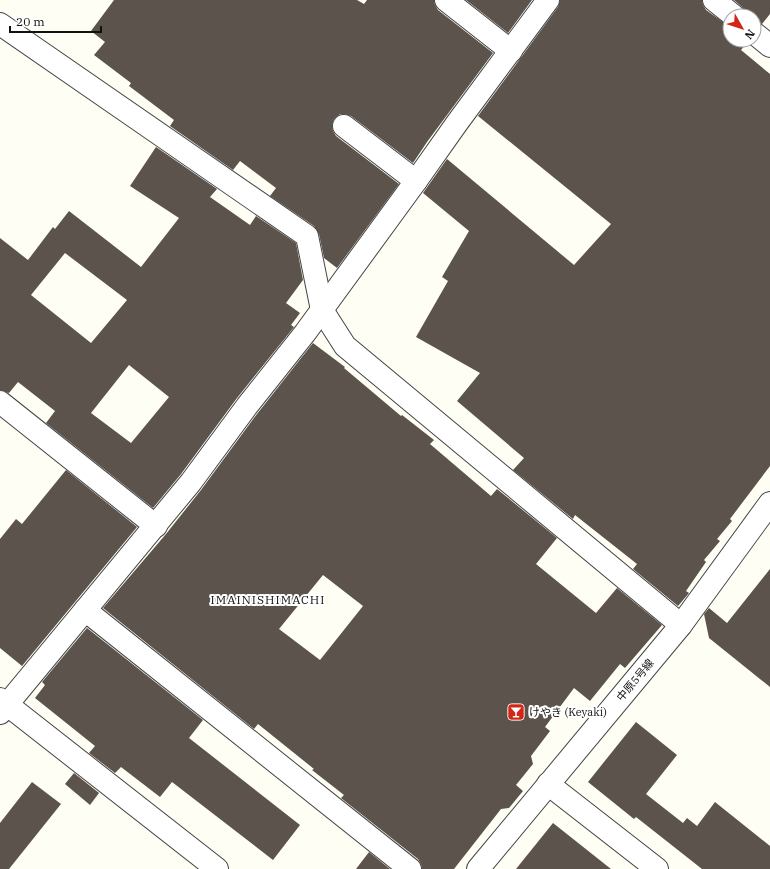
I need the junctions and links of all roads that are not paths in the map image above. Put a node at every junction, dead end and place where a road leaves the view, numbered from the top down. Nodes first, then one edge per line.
1 (446, 0) edge
2 (548, 0) edge
3 (714, 0) edge
4 (724, 8) edge
5 (0, 24) edge
6 (762, 40) edge
7 (770, 46) edge
8 (511, 51) junction
9 (344, 126) dead end
10 (416, 181) junction
11 (322, 310) junction
12 (0, 402) edge
13 (768, 511) edge
14 (156, 526) junction
15 (85, 610) junction
16 (681, 625) junction
17 (2, 705) edge
18 (548, 784) junction
19 (217, 869) edge
20 (410, 869) edge
21 (478, 869) edge
22 (656, 869) edge

1 - 8 street
2 - 8 street
3 - 4 street
5 - 11 street
6 - 7 street
8 - 10 street
9 - 10 street
10 - 11 street
11 - 14 street
11 - 16 street
12 - 14 street
13 - 16 street, 中原5号線
14 - 15 street
15 - 17 street
15 - 20 street
16 - 18 street, 中原5号線
17 - 19 street
18 - 21 street, 中原5号線
18 - 22 street

